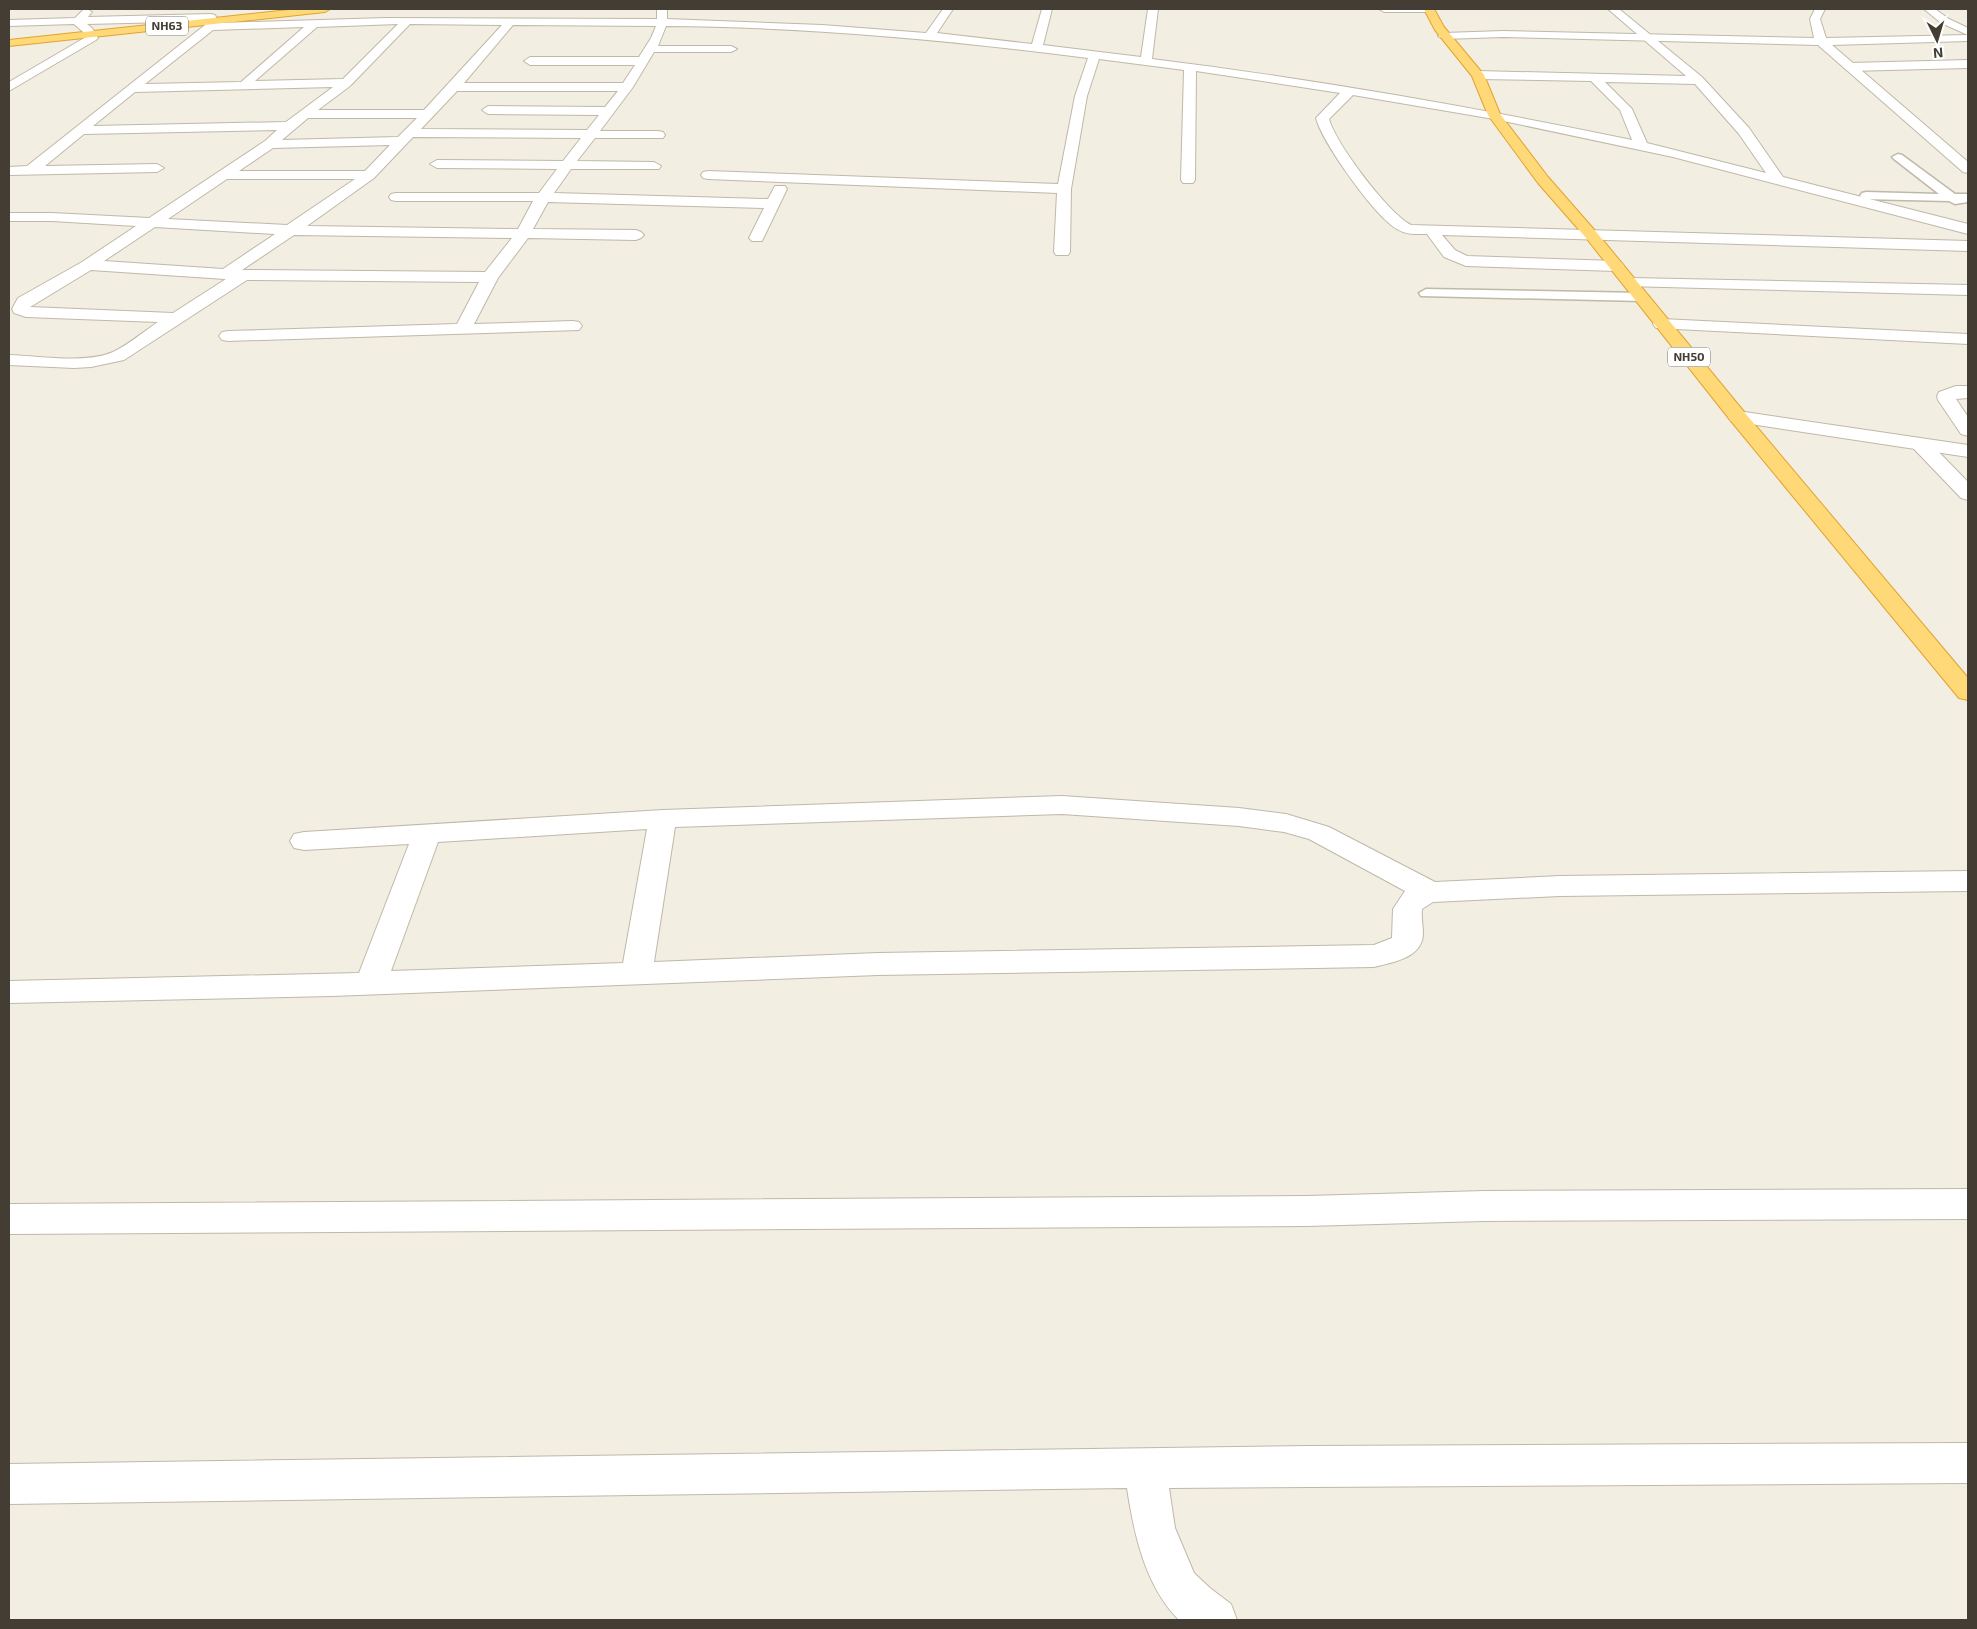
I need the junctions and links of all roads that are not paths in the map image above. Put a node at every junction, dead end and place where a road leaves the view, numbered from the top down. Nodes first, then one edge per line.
1 (92, 9) edge
2 (292, 9) edge
3 (325, 9) edge
4 (552, 9) edge
5 (948, 9) edge
6 (1047, 9) edge
7 (1153, 9) edge
8 (1384, 9) edge
9 (1429, 9) edge
10 (1613, 9) edge
11 (1820, 9) edge
12 (1929, 9) edge
13 (830, 15) dead end
14 (662, 16) edge
15 (79, 20) junction
16 (406, 21) junction
17 (211, 22) junction
18 (316, 22) junction
19 (510, 22) junction
20 (551, 22) junction
21 (9, 23) edge
22 (822, 28) junction
23 (89, 32) junction
24 (1968, 32) edge
25 (1444, 36) junction
26 (929, 37) junction
27 (1648, 37) junction
28 (1968, 38) edge
29 (651, 41) junction
30 (11, 42) edge
31 (1821, 42) junction
32 (1036, 48) junction
33 (731, 49) dead end
34 (1908, 50) dead end
35 (1095, 55) junction
36 (530, 61) dead end
37 (641, 61) junction
38 (1146, 62) junction
39 (1968, 64) edge
40 (1938, 65) junction
41 (1190, 67) junction
42 (1849, 67) junction
43 (1478, 75) junction
44 (1594, 77) junction
45 (1961, 78) dead end
46 (1698, 80) junction
47 (346, 83) junction
48 (243, 86) junction
49 (9, 87) edge
50 (454, 87) junction
51 (627, 87) junction
52 (132, 88) junction
53 (1350, 92) junction
54 (488, 110) dead end
55 (608, 111) junction
56 (304, 114) junction
57 (428, 114) junction
58 (1494, 115) junction
59 (289, 126) junction
60 (80, 130) junction
61 (591, 134) junction
62 (658, 135) dead end
63 (404, 137) junction
64 (270, 144) junction
65 (1641, 146) junction
66 (1898, 157) dead end
67 (437, 164) dead end
68 (568, 164) junction
69 (654, 166) dead end
70 (158, 168) dead end
71 (32, 170) junction
72 (1968, 170) edge
73 (9, 171) edge
74 (223, 175) junction
75 (370, 175) junction
76 (708, 176) dead end
77 (786, 178) junction
78 (1776, 178) junction
79 (1188, 180) dead end
80 (1064, 189) junction
81 (1866, 196) dead end
82 (396, 197) dead end
83 (543, 197) junction
84 (1952, 197) junction
85 (1968, 198) edge
86 (773, 204) junction
87 (1968, 211) edge
88 (9, 217) edge
89 (151, 223) junction
90 (1968, 229) edge
91 (290, 230) junction
92 (1432, 230) junction
93 (523, 234) junction
94 (636, 235) dead end
95 (1592, 236) junction
96 (757, 238) dead end
97 (1968, 246) edge
98 (1062, 252) dead end
99 (88, 265) junction
100 (1616, 266) junction
101 (234, 274) junction
102 (490, 277) junction
103 (1630, 283) junction
104 (1968, 290) edge
105 (1426, 294) dead end
106 (1642, 297) junction
107 (174, 318) junction
108 (1662, 324) junction
109 (573, 326) dead end
110 (463, 329) junction
111 (228, 336) dead end
112 (1968, 339) edge
113 (9, 360) edge
114 (1968, 392) edge
115 (1738, 417) junction
116 (1968, 430) edge
117 (1921, 445) junction
118 (1968, 451) edge
119 (1968, 494) edge
120 (1968, 693) edge
121 (663, 819) junction
122 (427, 833) junction
123 (304, 841) dead end
124 (1968, 881) edge
125 (1431, 892) junction
126 (637, 973) junction
127 (371, 983) junction
128 (9, 992) edge
129 (1968, 1204) edge
130 (9, 1220) edge
131 (1968, 1463) edge
132 (1145, 1468) junction
133 (9, 1484) edge
134 (1215, 1620) edge

1 - 15 street
2 - 17 highway, NH63
3 - 17 highway, NH63
4 - 20 street
5 - 26 street
6 - 32 street
7 - 38 street
8 - 9 street
9 - 25 highway, NH50
10 - 27 street
11 - 31 street
12 - 24 street
13 - 22 street
14 - 20 street
14 - 22 street
14 - 29 street
15 - 17 street
15 - 21 street
15 - 23 street
16 - 18 street
16 - 19 street
16 - 47 street
17 - 18 street
17 - 23 highway, NH63
17 - 52 street
18 - 48 street
19 - 20 street
19 - 50 street
22 - 26 street
23 - 30 highway, NH63
23 - 49 street
25 - 27 street
25 - 43 highway, NH50
26 - 32 street
27 - 31 street
27 - 46 street
28 - 31 street
29 - 33 street
29 - 37 street
31 - 42 street
32 - 35 street
34 - 40 street
35 - 38 street
35 - 80 street
36 - 37 street
37 - 51 street
38 - 41 street
39 - 40 street
40 - 42 street
40 - 45 street
41 - 53 street
41 - 79 street
42 - 72 street
43 - 44 street
43 - 58 highway, NH50
44 - 46 street
44 - 65 street
46 - 78 street
47 - 48 street
47 - 56 street
48 - 52 street
50 - 51 street
50 - 57 street
51 - 55 street
52 - 60 street
53 - 58 street
53 - 92 street
54 - 55 street
55 - 61 street
56 - 57 street
56 - 59 street
57 - 63 street
58 - 65 street
58 - 95 highway, NH50
59 - 60 street
59 - 64 street
60 - 71 street
61 - 62 street
61 - 63 street
61 - 68 street
63 - 64 street
63 - 75 street
64 - 74 street
65 - 78 street
66 - 84 lane
67 - 68 street
68 - 69 street
68 - 83 street
70 - 71 street
71 - 73 street
74 - 75 street
74 - 89 street
75 - 91 street
76 - 77 street
77 - 80 street
77 - 86 street
78 - 90 street
80 - 98 street
81 - 84 lane
82 - 83 street
83 - 86 street
83 - 93 street
84 - 85 lane
84 - 87 lane
86 - 96 street
88 - 89 street
89 - 91 street
89 - 99 street
91 - 93 street
91 - 101 street
92 - 95 street
92 - 100 street
93 - 94 street
93 - 102 street
95 - 97 street
95 - 100 highway, NH50
99 - 101 street
99 - 107 street
100 - 103 highway, NH50
101 - 102 street
101 - 107 street
102 - 110 street
103 - 104 street
103 - 106 highway, NH50
105 - 106 lane
106 - 108 highway, NH50
107 - 113 street
108 - 112 street
108 - 115 highway, NH50
109 - 110 street
110 - 111 street
114 - 116 street
115 - 117 street
115 - 120 highway, NH50
117 - 118 street
117 - 119 street
121 - 122 street
121 - 125 street
121 - 126 street
122 - 123 street
122 - 127 street
124 - 125 street
125 - 126 street
126 - 127 street
127 - 128 street
129 - 130 street
131 - 132 street
132 - 133 street
132 - 134 street

